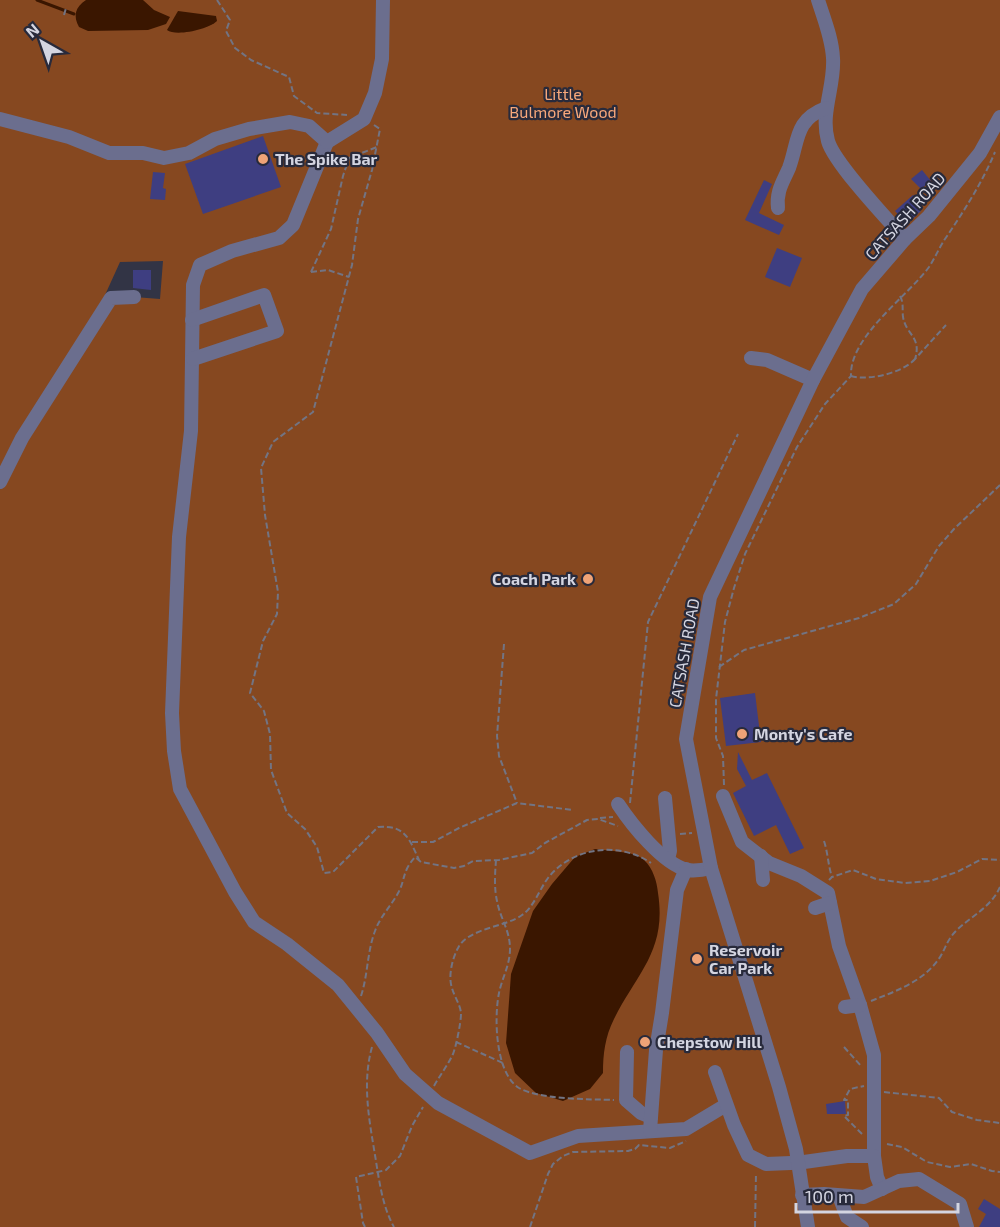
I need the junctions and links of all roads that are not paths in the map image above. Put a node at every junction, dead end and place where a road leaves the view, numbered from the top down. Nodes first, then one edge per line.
1 (383, 0) edge
2 (818, 0) edge
3 (826, 108) junction
4 (1000, 117) edge
5 (0, 119) edge
6 (327, 142) junction
7 (778, 208) dead end
8 (904, 239) junction
9 (134, 297) dead end
10 (192, 320) junction
11 (193, 358) junction
12 (752, 358) dead end
13 (813, 380) junction
14 (0, 482) edge
15 (723, 796) road end
16 (665, 798) dead end
17 (620, 808) road end
18 (761, 856) junction
19 (668, 859) junction
20 (711, 868) junction
21 (686, 869) junction
22 (764, 880) dead end
23 (830, 903) junction
24 (815, 908) dead end
25 (860, 1005) junction
26 (845, 1007) dead end
27 (627, 1052) dead end
28 (715, 1072) dead end
29 (726, 1105) junction
30 (651, 1117) junction
31 (650, 1131) junction
32 (874, 1156) junction
33 (882, 1189) junction
34 (802, 1195) junction
35 (839, 1196) junction
36 (855, 1225) edge
37 (808, 1227) edge
38 (967, 1227) edge

1 - 6 street
2 - 3 street
3 - 7 street
3 - 8 street
4 - 8 street, CATSASH ROAD
5 - 6 street
6 - 10 street
8 - 13 street, CATSASH ROAD
9 - 14 street
10 - 11 street
10 - 11 street
11 - 31 street
12 - 13 street
13 - 20 street, CATSASH ROAD
15 - 18 street
16 - 19 street
17 - 19 street
18 - 22 street
18 - 23 street
19 - 21 street
20 - 21 street
20 - 34 street, CATSASH ROAD
21 - 30 street
23 - 24 street
23 - 25 street
25 - 26 street
25 - 32 street
27 - 30 street
28 - 29 street
29 - 31 street
29 - 32 street
30 - 31 street
32 - 33 street
33 - 35 street
33 - 38 street
34 - 35 street
34 - 37 street, CATSASH ROAD
35 - 36 street

